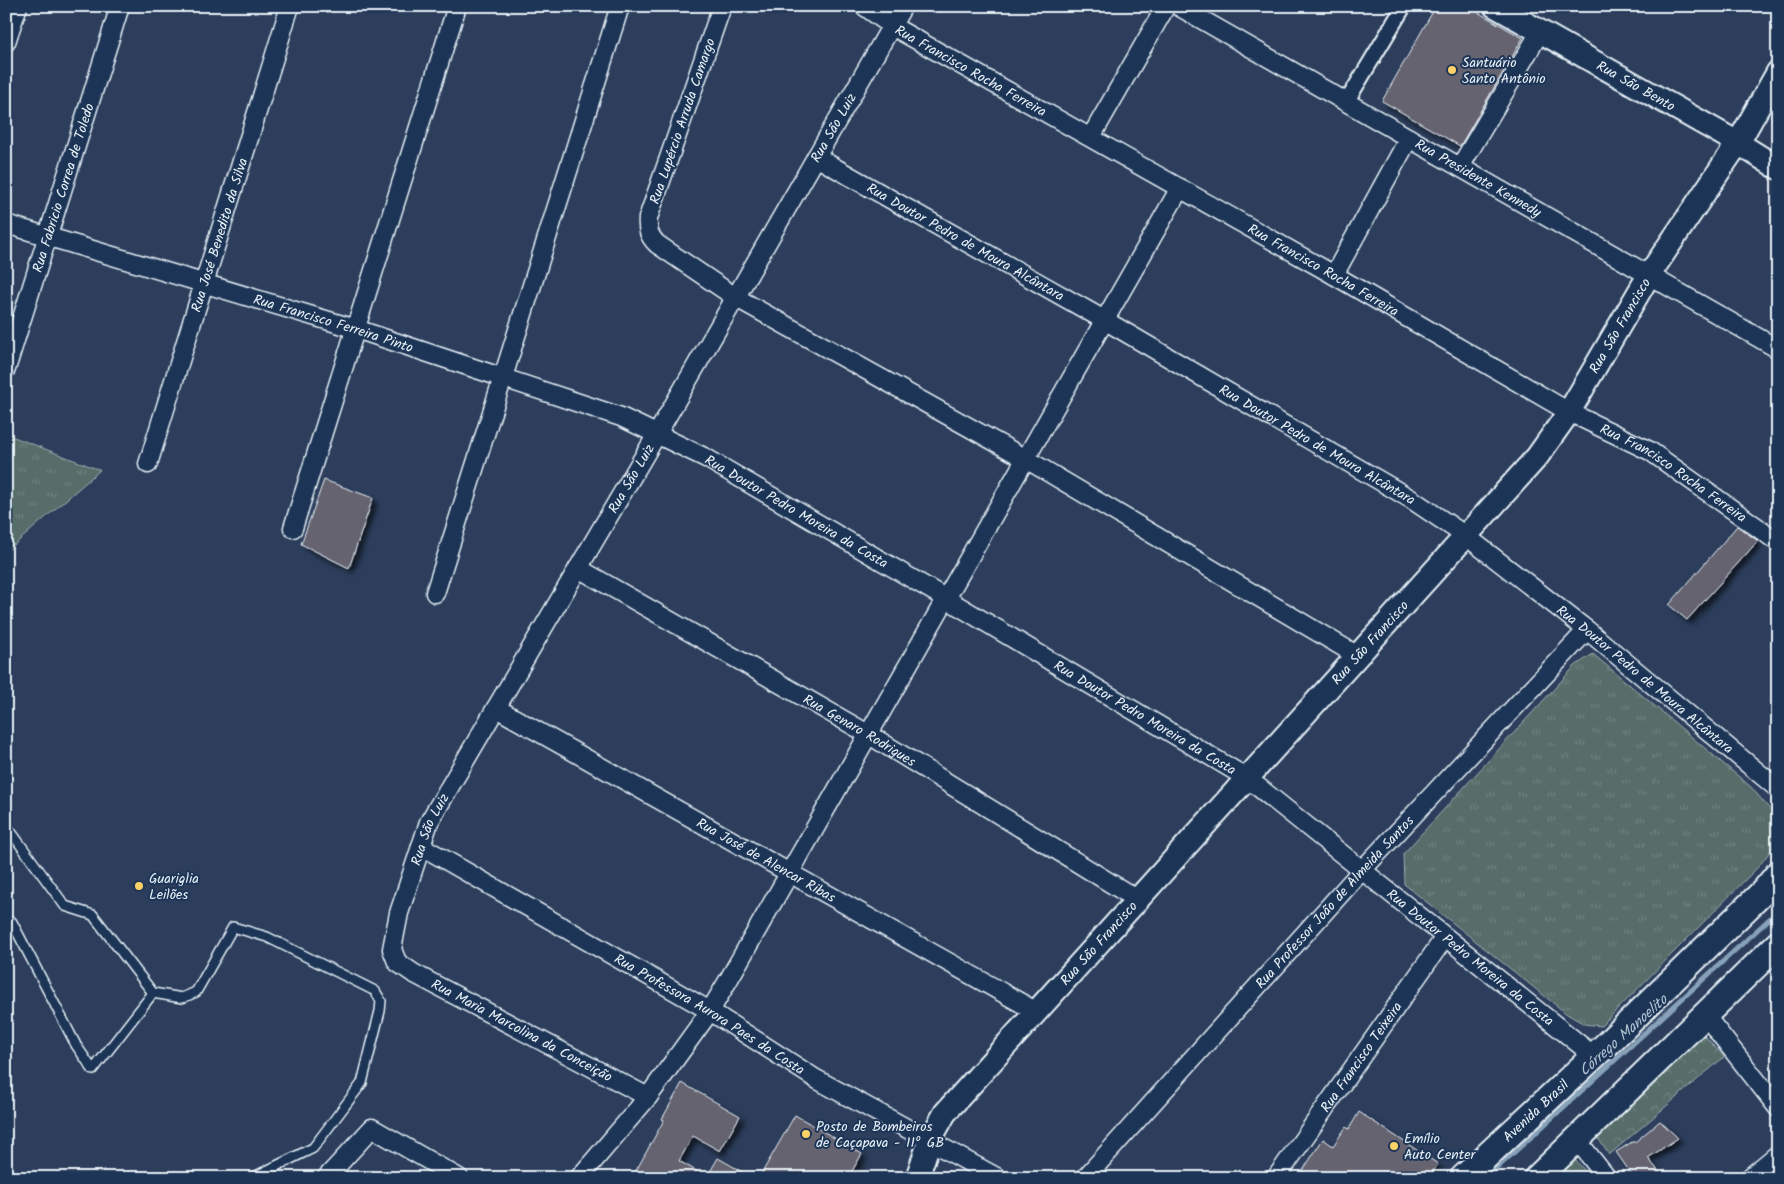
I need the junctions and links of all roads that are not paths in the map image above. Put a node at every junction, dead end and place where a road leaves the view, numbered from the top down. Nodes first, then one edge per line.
1 (18, 6) edge
2 (120, 6) edge
3 (290, 6) edge
4 (457, 6) edge
5 (620, 6) edge
6 (722, 6) edge
7 (864, 6) edge
8 (903, 6) edge
9 (1166, 6) edge
10 (1178, 6) edge
11 (1404, 6) edge
12 (1495, 6) edge
13 (892, 26) junction
14 (1540, 32) junction
15 (6, 42) edge
16 (1778, 72) edge
17 (1347, 101) junction
18 (1091, 137) junction
19 (1409, 138) junction
20 (1738, 143) junction
21 (816, 157) junction
22 (1460, 167) junction
23 (1778, 168) edge
24 (1180, 188) junction
25 (6, 224) edge
26 (48, 236) junction
27 (1334, 275) junction
28 (1649, 275) junction
29 (204, 283) junction
30 (735, 297) junction
31 (1106, 321) junction
32 (356, 329) junction
33 (1778, 349) edge
34 (6, 369) edge
35 (503, 378) junction
36 (1569, 412) junction
37 (657, 434) junction
38 (1026, 459) junction
39 (148, 464) dead end
40 (294, 528) dead end
41 (1466, 536) junction
42 (1778, 542) edge
43 (578, 568) junction
44 (435, 593) dead end
45 (945, 598) junction
46 (1587, 630) junction
47 (1358, 656) junction
48 (496, 708) junction
49 (868, 734) junction
50 (1247, 778) junction
51 (1778, 790) edge
52 (6, 825) edge
53 (421, 846) junction
54 (1362, 870) junction
55 (790, 872) junction
56 (1778, 874) edge
57 (1138, 900) junction
58 (12, 922) dead end
59 (1445, 937) junction
60 (1778, 944) edge
61 (397, 962) joint
62 (154, 994) junction
63 (710, 1011) junction
64 (1037, 1012) junction
65 (1705, 1015) junction
66 (1594, 1056) junction
67 (648, 1097) junction
68 (1778, 1108) edge
69 (930, 1140) junction
70 (1576, 1140) junction
71 (1778, 1154) edge
72 (252, 1178) edge
73 (326, 1178) edge
74 (458, 1178) edge
75 (579, 1178) edge
76 (917, 1178) edge
77 (998, 1178) edge
78 (1085, 1178) edge
79 (1276, 1178) edge
80 (1463, 1178) edge
81 (1537, 1178) edge
82 (1607, 1178) edge
83 (1749, 1178) edge

1 - 15 street
2 - 26 street, Rua Fabricio Correa de Toledo
3 - 29 street, Rua José Benedito da Silva
4 - 32 street
5 - 35 street
6 - 30 street, Rua Lupércio Arruda Camargo
7 - 13 street, Rua Francisco Rocha Ferreira
8 - 13 street, Rua São Luiz
9 - 18 street
10 - 17 street, Rua Presidente Kennedy
11 - 17 street
12 - 14 street, Rua São Bento
13 - 18 street, Rua Francisco Rocha Ferreira
13 - 21 street, Rua São Luiz
14 - 20 street, Rua São Bento
14 - 22 street
16 - 20 street, Rua São Francisco
17 - 19 street, Rua Presidente Kennedy
18 - 24 street, Rua Francisco Rocha Ferreira
19 - 22 street, Rua Presidente Kennedy
19 - 27 street
20 - 23 street, Rua São Bento
20 - 28 street, Rua São Francisco
21 - 30 street, Rua São Luiz
21 - 31 street, Rua Doutor Pedro de Moura Alcântara
22 - 28 street, Rua Presidente Kennedy
24 - 27 street, Rua Francisco Rocha Ferreira
24 - 31 street
25 - 26 street, Rua Francisco Ferreira Pinto
26 - 29 street, Rua Francisco Ferreira Pinto
26 - 34 street, Rua Fabricio Correa de Toledo
27 - 36 street, Rua Francisco Rocha Ferreira
28 - 33 street, Rua Presidente Kennedy
28 - 36 street, Rua São Francisco
29 - 32 street, Rua Francisco Ferreira Pinto
29 - 39 street, Rua José Benedito da Silva
30 - 37 street, Rua São Luiz
30 - 38 street
31 - 38 street
31 - 41 street, Rua Doutor Pedro de Moura Alcântara
32 - 35 street, Rua Francisco Ferreira Pinto
32 - 40 street
35 - 37 street, Rua Francisco Ferreira Pinto
35 - 44 street
36 - 41 street, Rua São Francisco
36 - 42 street, Rua Francisco Rocha Ferreira
37 - 43 street, Rua São Luiz
37 - 45 street, Rua Doutor Pedro Moreira da Costa
38 - 45 street
38 - 47 street
41 - 46 street, Rua Doutor Pedro de Moura Alcântara
41 - 47 street, Rua São Francisco
43 - 48 street, Rua São Luiz
43 - 49 street, Rua Genaro Rodrigues
45 - 49 street
45 - 50 street, Rua Doutor Pedro Moreira da Costa
46 - 51 street, Rua Doutor Pedro de Moura Alcântara
46 - 54 street, Rua Professor João de Almeida Santos
47 - 50 street, Rua São Francisco
48 - 53 street, Rua São Luiz
48 - 55 street, Rua José de Alencar Ribas
49 - 55 street
49 - 57 street, Rua Genaro Rodrigues
50 - 54 street, Rua Doutor Pedro Moreira da Costa
50 - 57 street, Rua São Francisco
52 - 62 lane
53 - 61 street, Rua São Luiz
53 - 63 street, Rua Professora Aurora Paes da Costa
54 - 59 street, Rua Doutor Pedro Moreira da Costa
54 - 78 street, Rua Professor João de Almeida Santos
55 - 63 street
55 - 64 street, Rua José de Alencar Ribas
56 - 66 main road, Avenida Brasil
57 - 64 street, Rua São Francisco
58 - 62 lane
59 - 66 street, Rua Doutor Pedro Moreira da Costa
59 - 79 street, Rua Francisco Teixeira
60 - 65 main road
61 - 67 street, Rua Maria Marcolina da Conceição
62 - 72 lane
63 - 67 street
63 - 69 street, Rua Professora Aurora Paes da Costa
64 - 69 street, Rua São Francisco
65 - 68 street
65 - 70 main road
66 - 80 main road, Avenida Brasil
67 - 75 street
69 - 76 street, Rua São Francisco
69 - 77 street, Rua Professora Aurora Paes da Costa
70 - 81 main road
70 - 82 street
71 - 83 street
73 - 74 street

